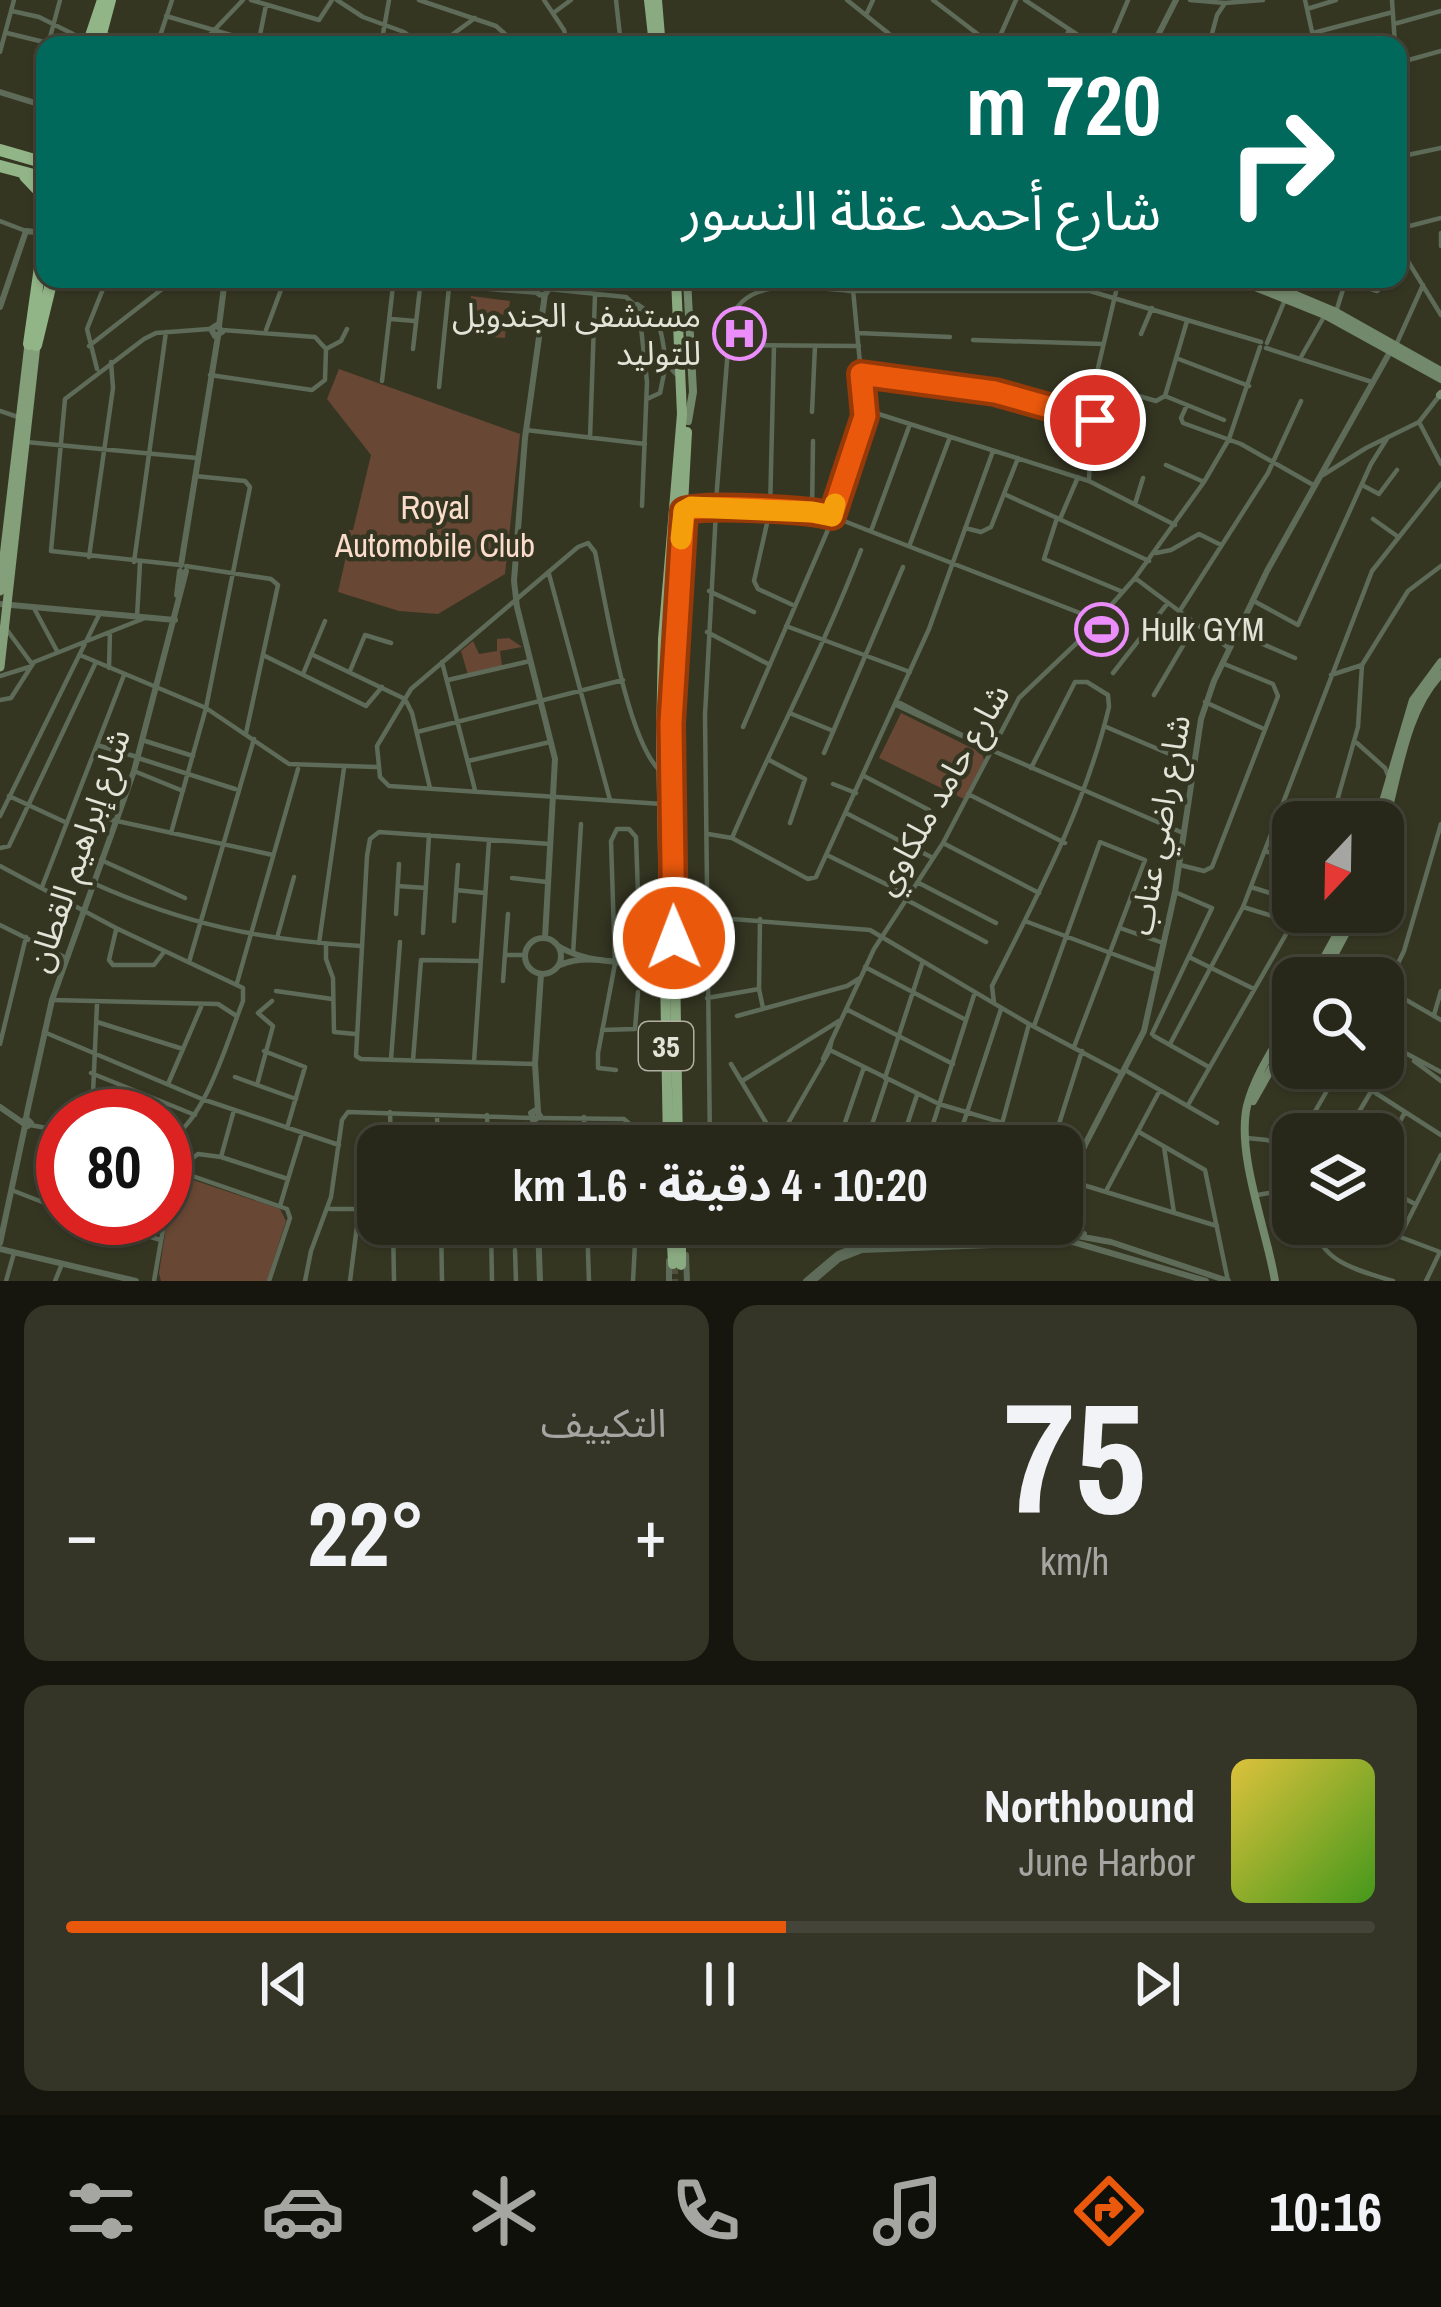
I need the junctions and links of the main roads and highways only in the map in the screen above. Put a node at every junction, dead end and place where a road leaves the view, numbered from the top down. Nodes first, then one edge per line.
1 (107, 1) edge
2 (649, 2) edge
3 (98, 36) edge
4 (655, 36) edge
5 (36, 151) edge
6 (22, 156) junction
7 (3, 160) edge
8 (36, 166) edge
9 (36, 169) edge
10 (36, 186) edge
11 (39, 288) edge
12 (41, 288) edge
13 (48, 288) edge
14 (679, 288) edge
15 (679, 288) edge
16 (680, 288) edge
17 (1260, 288) edge
18 (1277, 288) edge
19 (1331, 314) junction
20 (33, 345) junction
21 (1441, 375) edge
22 (685, 421) junction
23 (4, 519) edge
24 (5, 590) edge
25 (18, 605) edge
26 (1441, 662) edge
27 (0, 672) edge
28 (1441, 674) edge
29 (1384, 801) edge
30 (1391, 801) edge
31 (1272, 1053) edge
32 (1272, 1066) edge
33 (1246, 1119) junction
34 (667, 1125) edge
35 (678, 1125) edge
36 (677, 1245) edge
37 (677, 1264) tunnel mouth
38 (1275, 1281) edge

1 - 3 highway
2 - 4 highway
5 - 6 highway
6 - 7 highway
6 - 8 highway
7 - 9 highway
7 - 10 highway
11 - 20 highway
12 - 20 highway
13 - 20 highway
14 - 22 main road
15 - 22 highway, 35
16 - 22 main road
17 - 19 main road
18 - 19 main road
19 - 21 main road
20 - 23 main road
20 - 24 main road
22 - 34 highway, 35
22 - 35 highway, 35
23 - 24 main road
24 - 25 main road
25 - 27 main road
26 - 29 main road
28 - 30 main road
31 - 33 main road
32 - 33 main road
33 - 38 main road
36 - 37 highway

